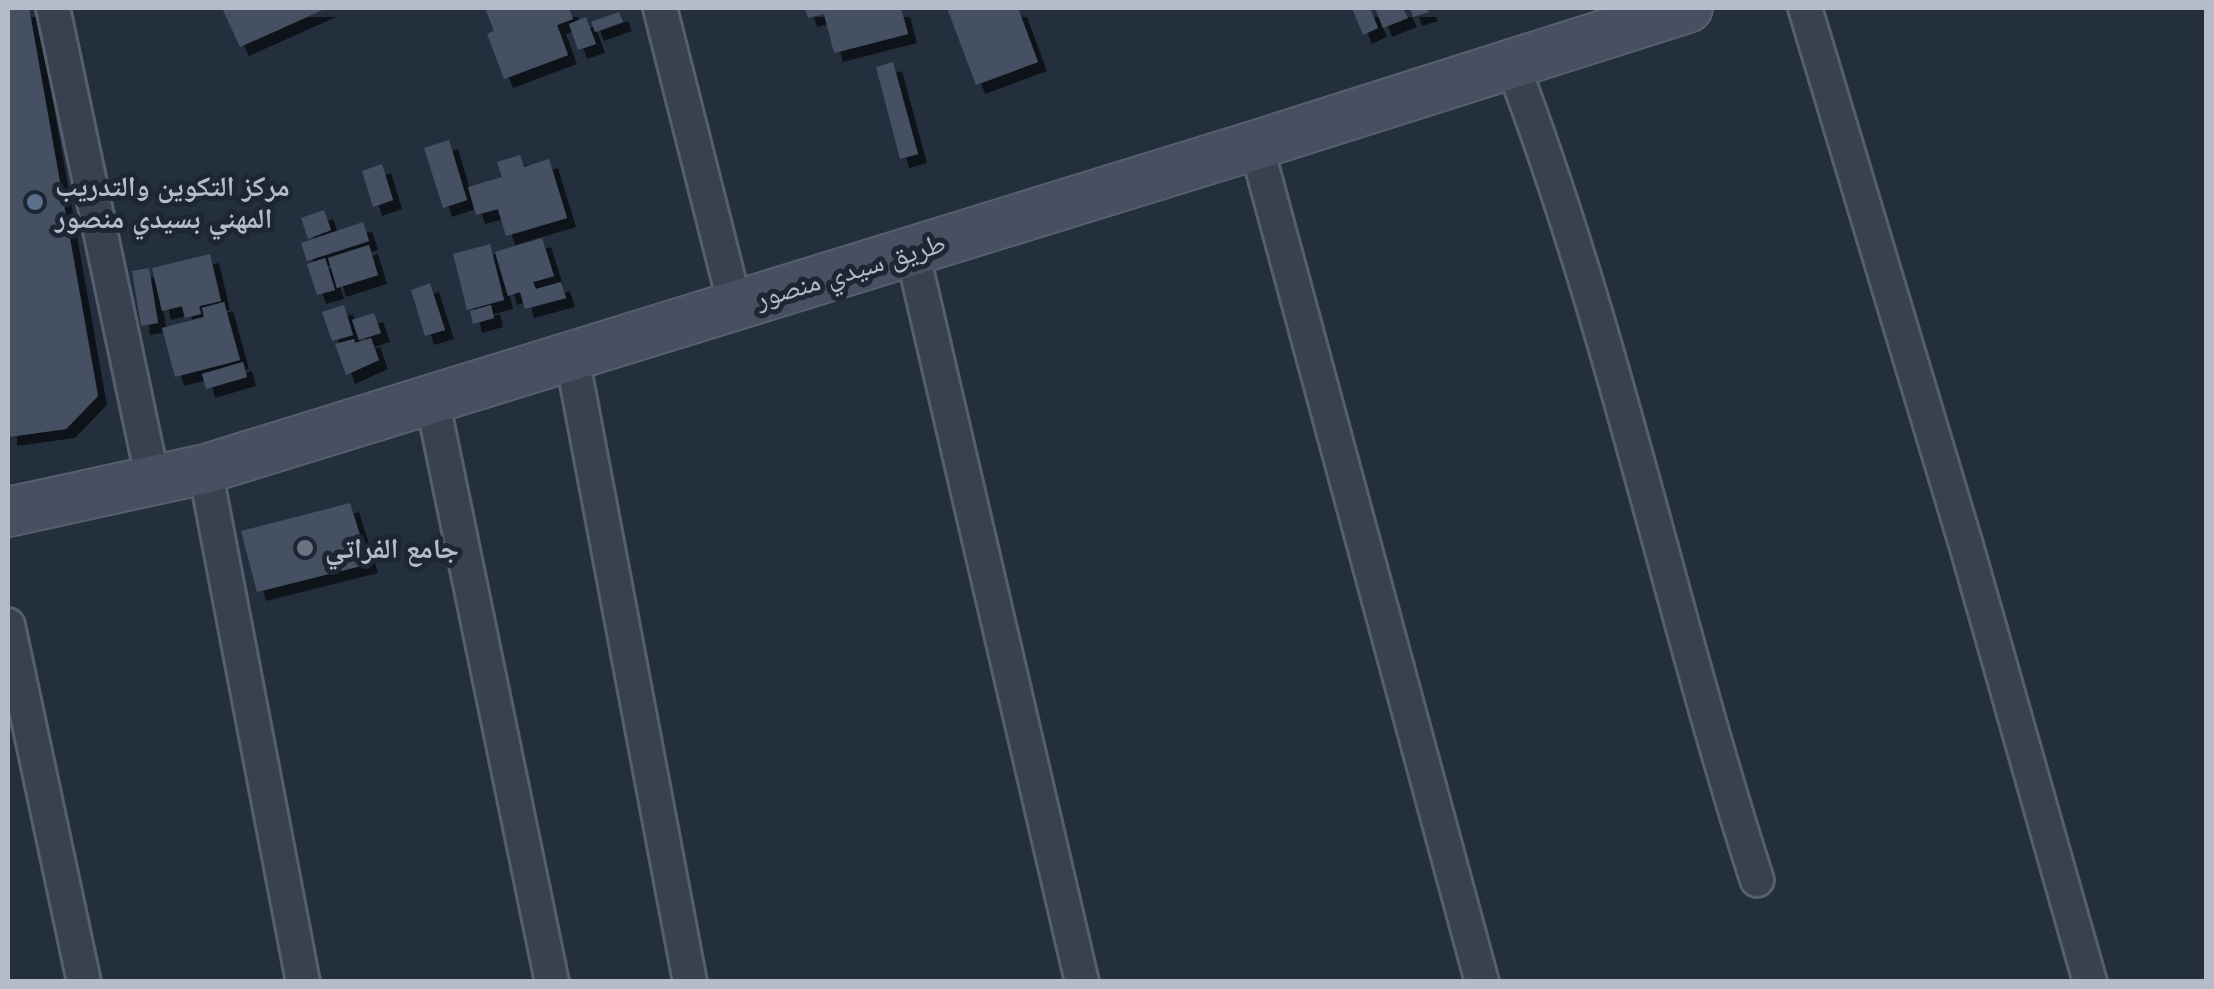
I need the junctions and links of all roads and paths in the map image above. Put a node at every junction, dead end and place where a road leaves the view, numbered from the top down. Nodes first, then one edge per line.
1 (53, 8) edge
2 (660, 8) edge
3 (1805, 8) edge
4 (1667, 11) edge
5 (1512, 64) junction
6 (1256, 145) junction
7 (912, 251) junction
8 (735, 305) junction
9 (572, 357) junction
10 (432, 399) junction
11 (205, 469) junction
12 (153, 481) junction
13 (8, 512) edge
14 (8, 625) edge
15 (1757, 880) dead end
16 (84, 982) edge
17 (303, 982) edge
18 (552, 982) edge
19 (690, 982) edge
20 (1082, 982) edge
21 (1482, 982) edge
22 (2090, 982) edge

1 - 12 street
2 - 8 street
3 - 22 street
4 - 5 main road, طريق سيدي منصور
5 - 6 main road, طريق سيدي منصور
5 - 15 street
6 - 7 main road, طريق سيدي منصور
6 - 21 street
7 - 8 main road, طريق سيدي منصور
7 - 20 street
8 - 9 main road, طريق سيدي منصور
9 - 10 main road, طريق سيدي منصور
9 - 19 street
10 - 11 main road, طريق سيدي منصور
10 - 18 street
11 - 12 main road, طريق سيدي منصور
11 - 17 street
12 - 13 main road, طريق سيدي منصور
14 - 16 street

